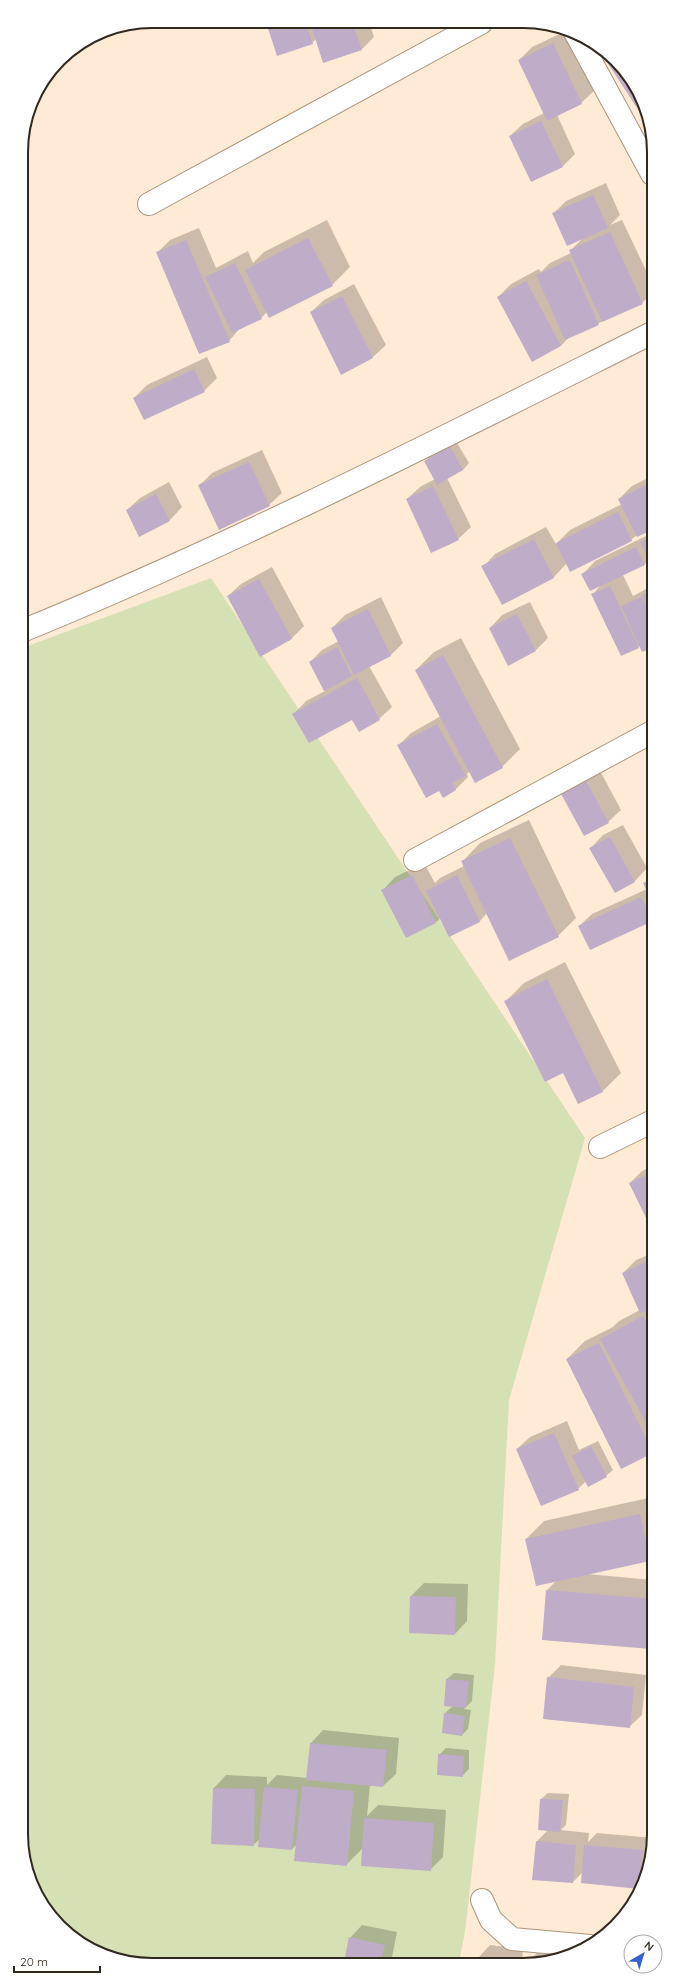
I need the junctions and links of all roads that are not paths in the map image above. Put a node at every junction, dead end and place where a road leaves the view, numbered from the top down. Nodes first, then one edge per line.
1 (472, 28) edge
2 (579, 42) edge
3 (647, 165) edge
4 (149, 204) dead end
5 (647, 335) edge
6 (28, 629) edge
7 (647, 735) edge
8 (415, 860) dead end
9 (647, 1124) edge
10 (600, 1147) dead end
11 (482, 1900) dead end
12 (578, 1945) edge

1 - 4 street
2 - 3 street
5 - 6 street
7 - 8 street
9 - 10 street
11 - 12 street

